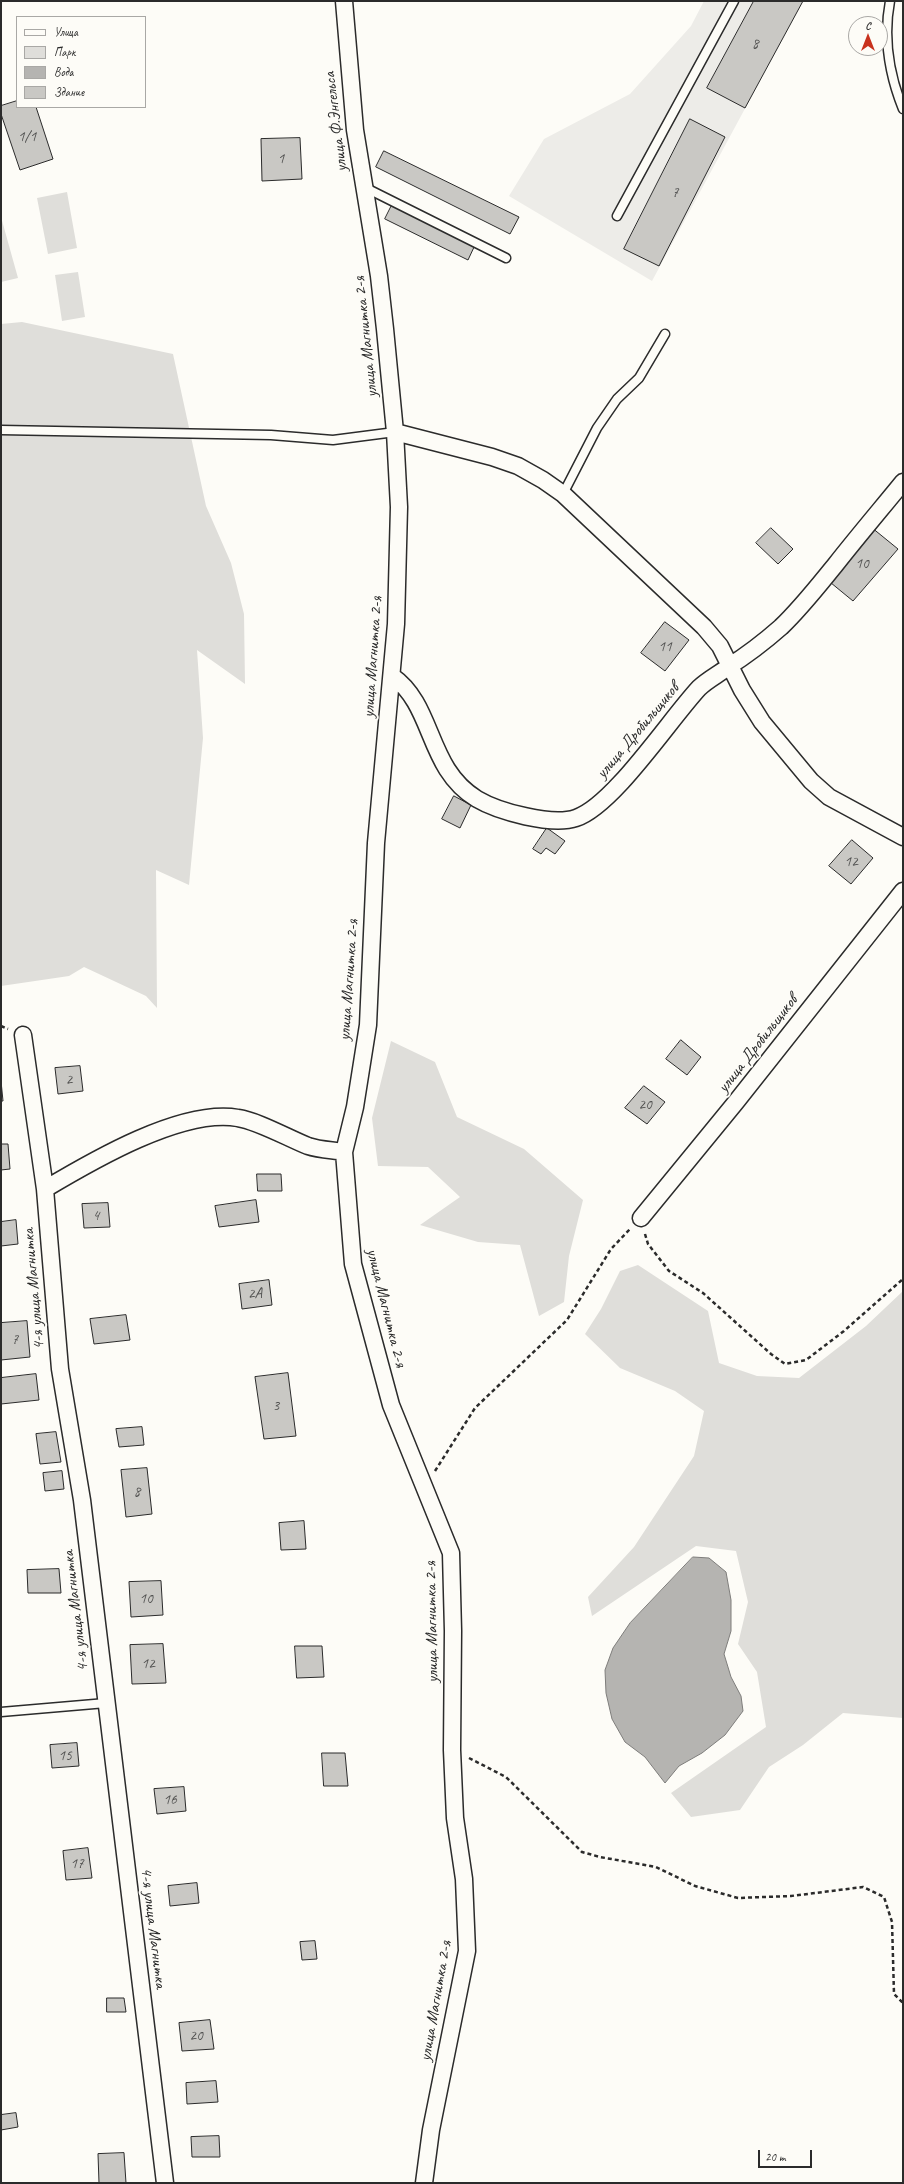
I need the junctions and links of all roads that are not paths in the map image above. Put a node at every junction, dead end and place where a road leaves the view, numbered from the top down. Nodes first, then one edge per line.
1 (344, 1) edge
2 (734, 1) edge
3 (890, 1) edge
4 (903, 109) edge
5 (364, 187) junction
6 (617, 216) dead end
7 (372, 238) joint
8 (506, 258) dead end
9 (665, 334) dead end
10 (1, 430) edge
11 (395, 432) junction
12 (903, 482) edge
13 (563, 494) junction
14 (730, 666) junction
15 (392, 676) junction
16 (903, 837) edge
17 (903, 891) edge
18 (23, 1035) dead end
19 (344, 1152) junction
20 (45, 1189) junction
21 (641, 1218) road end
22 (106, 1703) junction
23 (1, 1712) edge
24 (166, 2183) edge
25 (424, 2183) edge

1 - 5 street, улица Ф.Энгельса
2 - 6 lane
3 - 4 lane
5 - 7 street, улица Ф.Энгельса
5 - 8 lane
7 - 11 street, улица Магнитка 2-я
9 - 13 lane
10 - 11 lane
11 - 13 street
11 - 15 street, улица Магнитка 2-я
12 - 14 street, улица Дробильщиков
13 - 14 street
14 - 15 street, улица Дробильщиков
14 - 16 street
15 - 19 street, улица Магнитка 2-я
17 - 21 street, улица Дробильщиков
18 - 20 street, 4-я улица Магнитка
19 - 20 street
19 - 25 street, улица Магнитка 2-я
20 - 22 street, 4-я улица Магнитка
22 - 23 lane
22 - 24 street, 4-я улица Магнитка

